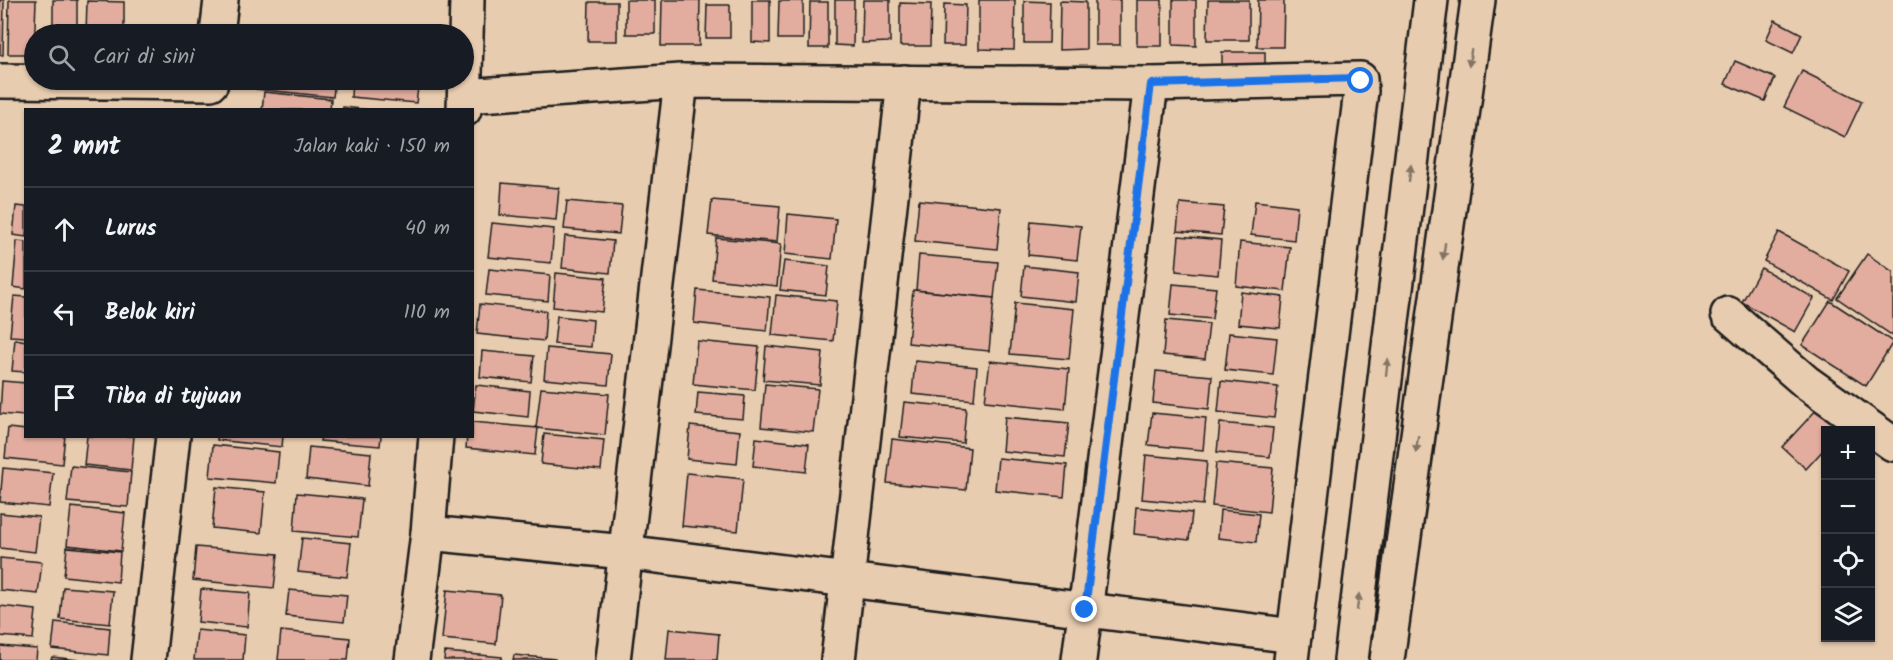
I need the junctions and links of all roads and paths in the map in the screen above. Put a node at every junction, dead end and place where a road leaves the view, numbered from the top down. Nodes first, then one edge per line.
1 (221, 0) edge
2 (467, 0) edge
3 (1431, 0) edge
4 (1478, 0) edge
5 (218, 24) edge
6 (466, 24) edge
7 (0, 81) edge
8 (681, 81) junction
9 (24, 82) edge
10 (904, 82) junction
11 (1151, 84) junction
12 (190, 90) edge
13 (211, 91) edge
14 (464, 103) edge
15 (1728, 314) dead end
16 (173, 438) edge
17 (436, 438) edge
18 (1893, 444) edge
19 (428, 533) junction
20 (625, 552) junction
21 (847, 580) junction
22 (1085, 610) junction
23 (1293, 648) edge
24 (148, 660) edge
25 (412, 660) edge
26 (613, 660) edge
27 (838, 660) edge
28 (1079, 660) edge
29 (1357, 660) edge
30 (1387, 660) edge

1 - 5 street
2 - 6 street
29 -> 3 street
4 -> 30 street
7 - 9 street
8 - 10 street
8 - 14 street
8 - 20 street
10 - 11 street
10 - 21 street
11 - 22 street
11 - 23 street
12 - 13 street
15 - 18 street
16 - 24 street
17 - 19 street
19 - 20 street
19 - 25 street
20 - 21 street
20 - 26 street
21 - 22 street
21 - 27 street
22 - 23 street
22 - 28 street

